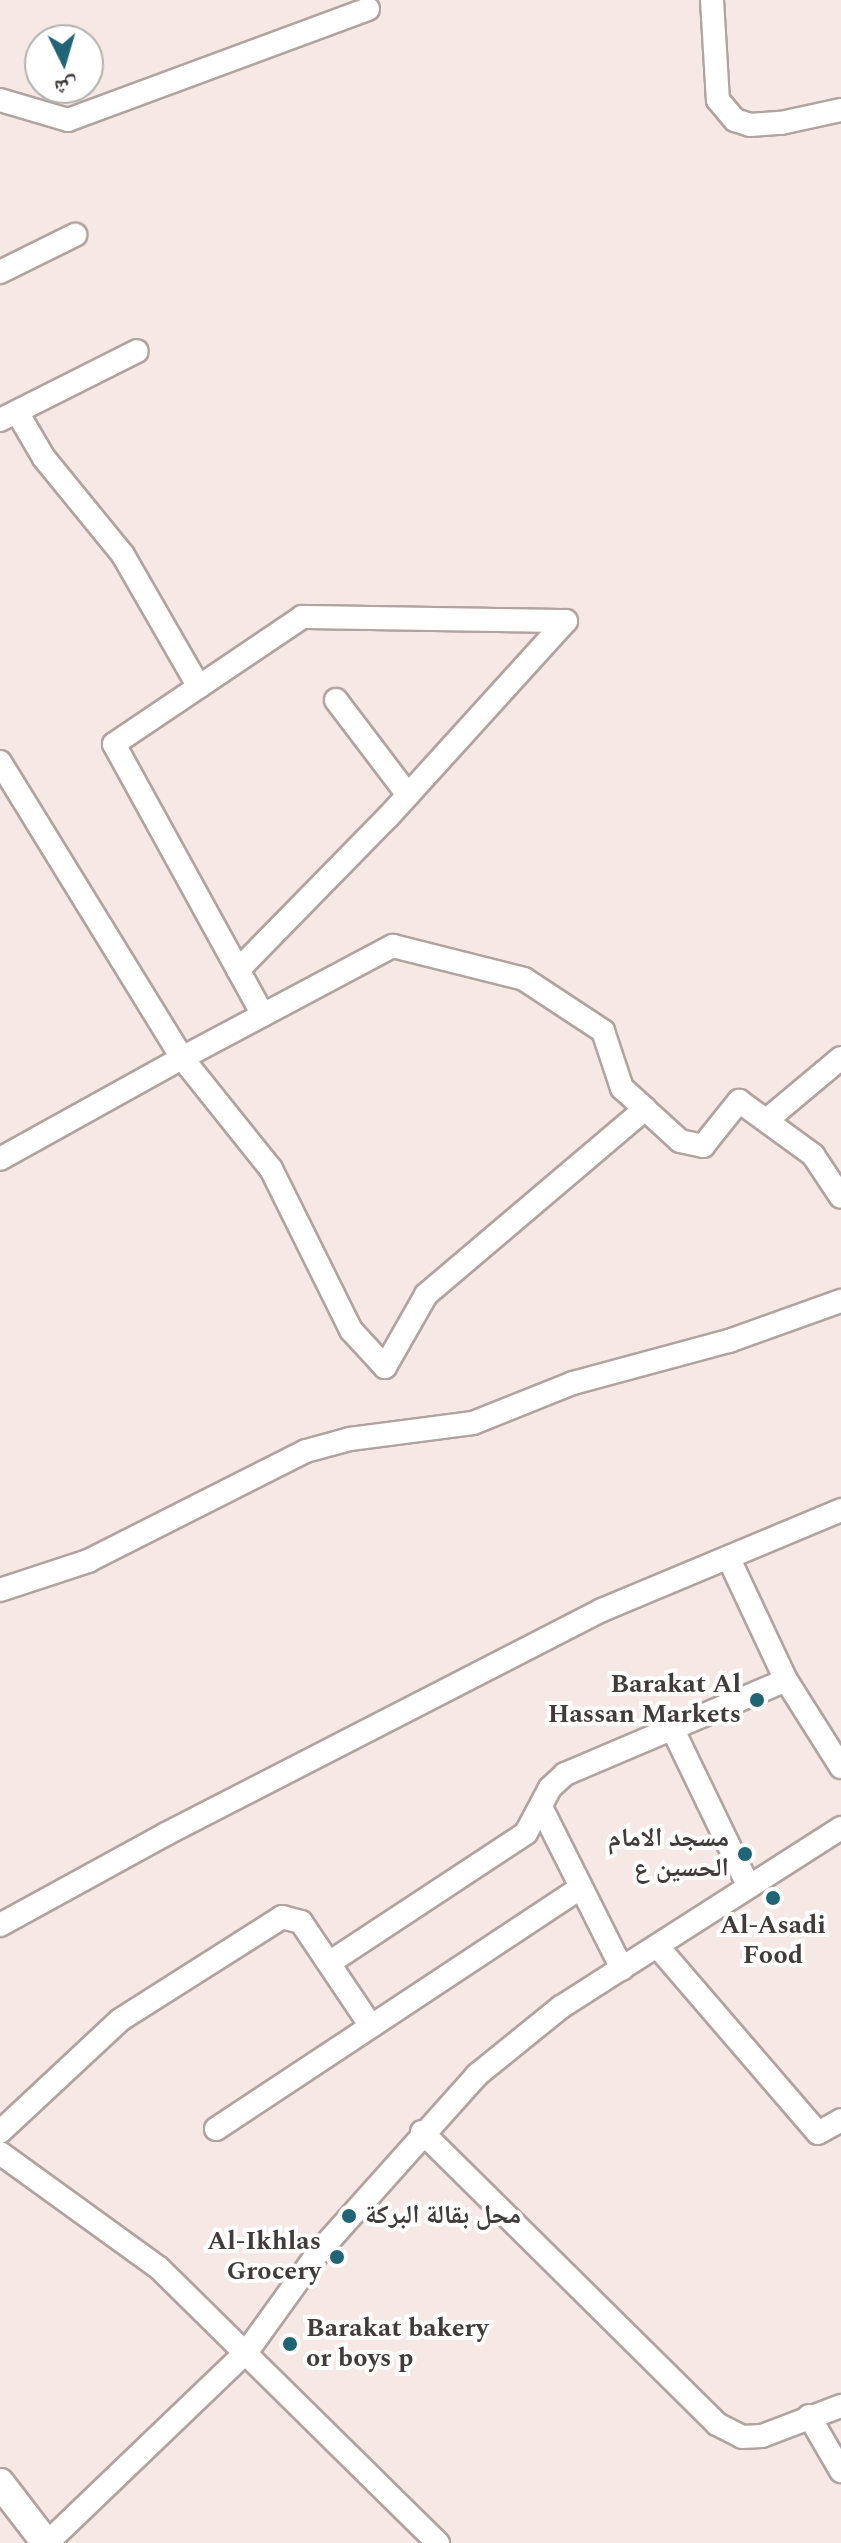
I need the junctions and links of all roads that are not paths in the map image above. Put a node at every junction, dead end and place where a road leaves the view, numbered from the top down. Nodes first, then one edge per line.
1 (712, 0) edge
2 (368, 9) dead end
3 (0, 100) edge
4 (841, 110) edge
5 (75, 235) dead end
6 (0, 272) edge
7 (137, 351) dead end
8 (8, 416) edge
9 (199, 687) junction
10 (336, 700) dead end
11 (0, 762) edge
12 (8, 791) edge
13 (408, 795) junction
14 (238, 970) junction
15 (263, 1015) junction
16 (182, 1058) junction
17 (841, 1058) edge
18 (645, 1109) junction
19 (768, 1119) junction
20 (0, 1159) edge
21 (841, 1197) edge
22 (841, 1301) edge
23 (841, 1510) edge
24 (729, 1559) junction
25 (0, 1590) edge
26 (786, 1680) junction
27 (673, 1730) junction
28 (841, 1767) edge
29 (541, 1807) junction
30 (841, 1828) edge
31 (749, 1887) junction
32 (580, 1888) junction
33 (0, 1925) edge
34 (658, 1947) junction
35 (329, 1963) junction
36 (622, 1969) junction
37 (371, 2026) junction
38 (841, 2120) edge
39 (216, 2129) dead end
40 (0, 2132) edge
41 (422, 2132) junction
42 (0, 2153) edge
43 (248, 2350) junction
44 (841, 2406) edge
45 (809, 2416) junction
46 (841, 2471) edge
47 (0, 2483) edge
48 (46, 2543) edge
49 (438, 2543) edge

1 - 4 street
2 - 3 street
5 - 6 street
7 - 8 street
8 - 9 street
9 - 13 street
9 - 14 street
10 - 13 street
11 - 12 street
12 - 16 street
13 - 14 street
14 - 15 street
15 - 16 street
15 - 18 street
16 - 18 street
16 - 20 street
17 - 19 street
18 - 19 street
19 - 21 street
22 - 25 street
23 - 24 street
24 - 26 street
24 - 33 street
26 - 27 street
26 - 28 street
27 - 29 street
27 - 31 street
29 - 32 street
29 - 35 street
30 - 31 street
31 - 34 street
32 - 36 street
32 - 37 street
34 - 36 street
34 - 38 street
35 - 37 street
35 - 40 street
36 - 41 street
37 - 39 street
41 - 43 street
41 - 45 street
42 - 43 street
43 - 48 street
43 - 49 street
44 - 45 street
45 - 46 street
47 - 48 main road

